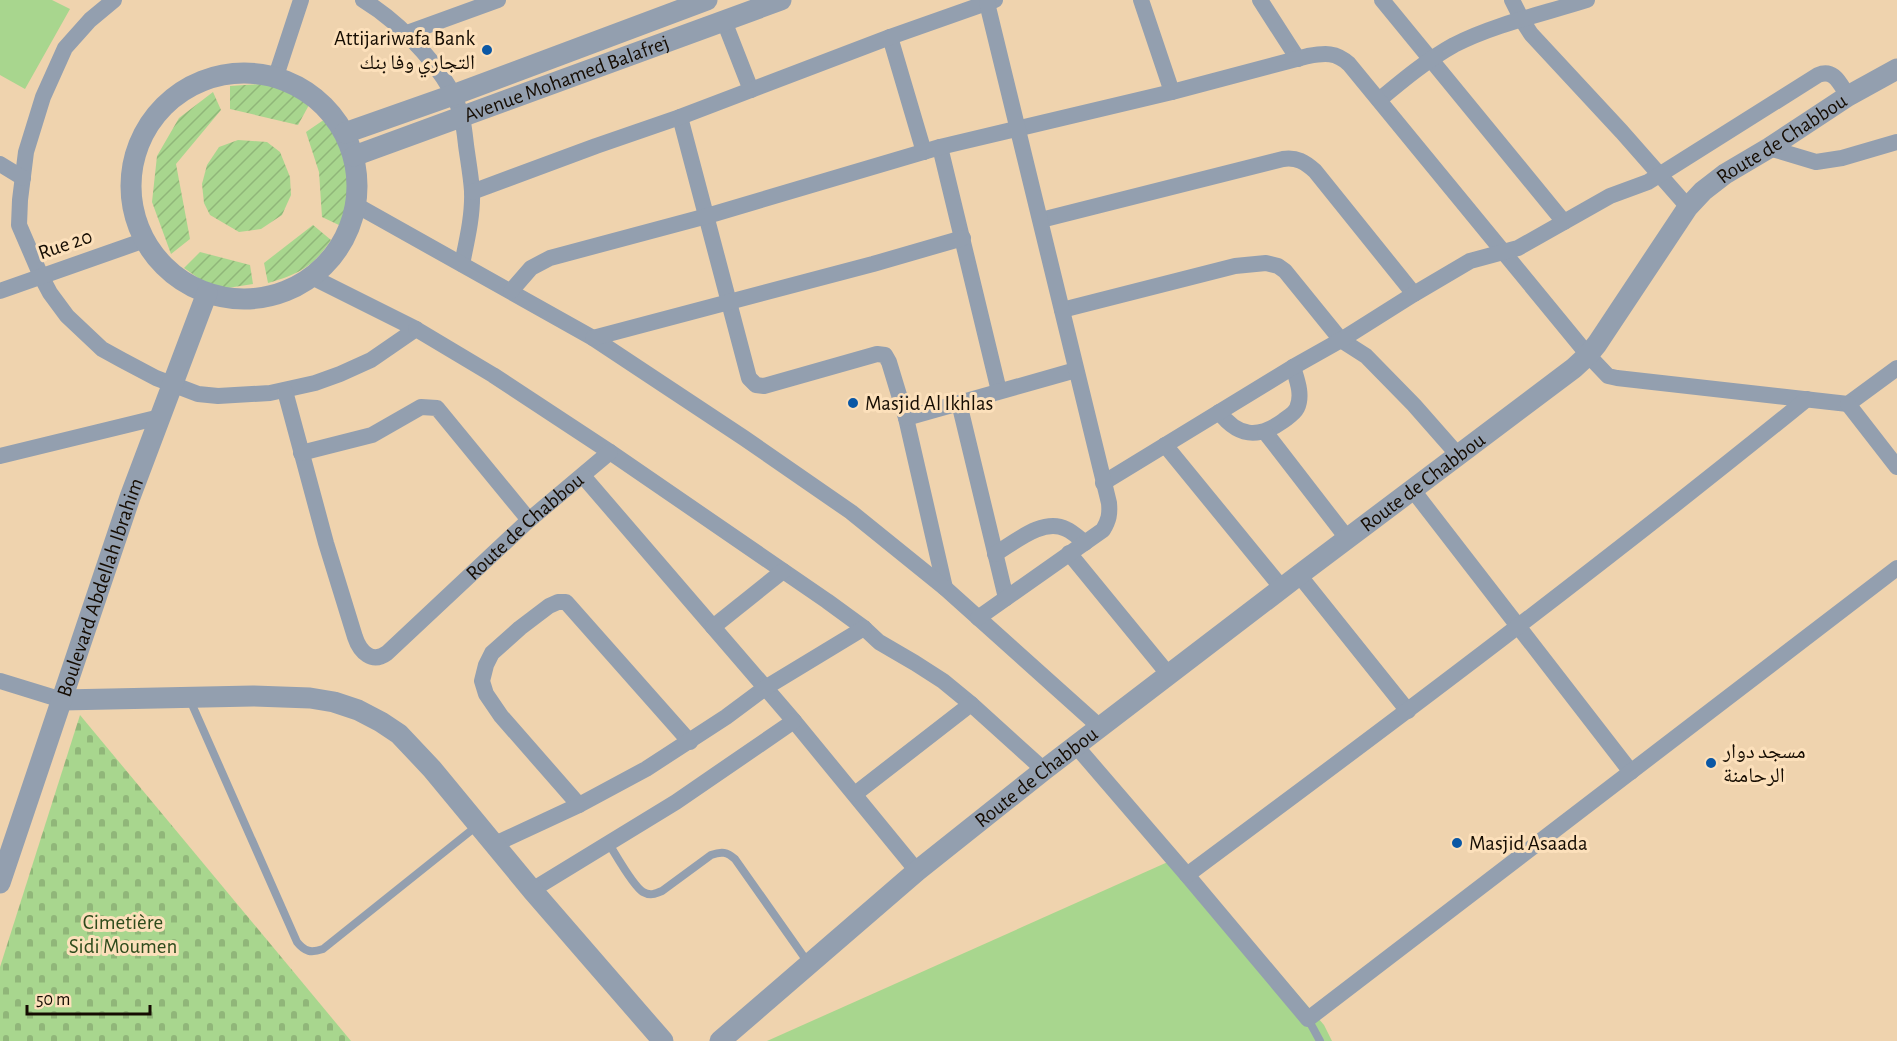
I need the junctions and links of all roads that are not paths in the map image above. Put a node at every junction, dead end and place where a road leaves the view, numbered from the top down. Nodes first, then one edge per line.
1 (114, 0) edge
2 (301, 0) edge
3 (363, 0) edge
4 (498, 0) edge
5 (706, 0) edge
6 (781, 0) edge
7 (1141, 0) edge
8 (1260, 0) edge
9 (1382, 0) edge
10 (1512, 0) edge
11 (1587, 0) edge
12 (991, 1) edge
13 (1522, 20) junction
14 (724, 21) junction
15 (407, 33) junction
16 (891, 37) junction
17 (1298, 59) junction
18 (1431, 60) junction
19 (1897, 69) edge
20 (276, 76) junction
21 (751, 90) junction
22 (1172, 92) junction
23 (453, 95) junction
24 (1848, 96) junction
25 (1379, 100) junction
26 (462, 117) junction
27 (680, 117) junction
28 (1017, 128) junction
29 (345, 133) junction
30 (1897, 142) edge
31 (940, 147) junction
32 (1769, 148) junction
33 (924, 152) junction
34 (354, 156) junction
35 (0, 164) edge
36 (1658, 175) junction
37 (23, 178) junction
38 (472, 192) junction
39 (356, 205) junction
40 (1688, 207) junction
41 (706, 216) junction
42 (1041, 220) junction
43 (1564, 222) junction
44 (963, 238) junction
45 (145, 240) junction
46 (1504, 252) junction
47 (462, 264) junction
48 (41, 276) junction
49 (312, 277) junction
50 (0, 291) edge
51 (511, 291) junction
52 (207, 293) junction
53 (1414, 294) junction
54 (730, 302) junction
55 (1062, 310) junction
56 (416, 329) junction
57 (593, 338) junction
58 (1341, 340) junction
59 (1588, 355) junction
60 (1293, 367) junction
61 (1897, 368) edge
62 (1076, 370) junction
63 (174, 384) junction
64 (285, 391) junction
65 (999, 391) junction
66 (1807, 399) junction
67 (959, 404) junction
68 (1848, 404) junction
69 (1219, 412) junction
70 (160, 417) junction
71 (906, 418) junction
72 (1265, 432) junction
73 (1165, 445) junction
74 (610, 452) junction
75 (301, 453) junction
76 (1458, 454) junction
77 (0, 456) edge
78 (1897, 467) edge
79 (583, 476) junction
80 (1103, 483) junction
81 (1413, 489) junction
82 (529, 520) junction
83 (1347, 538) junction
84 (1085, 543) junction
85 (1069, 553) junction
86 (995, 554) junction
87 (1897, 568) edge
88 (783, 571) junction
89 (1299, 575) junction
90 (945, 588) junction
91 (1282, 588) junction
92 (1006, 598) junction
93 (978, 618) junction
94 (1519, 626) junction
95 (713, 627) junction
96 (864, 628) junction
97 (1169, 675) junction
98 (0, 681) edge
99 (765, 688) junction
100 (189, 697) junction
101 (62, 700) junction
102 (971, 704) junction
103 (1408, 711) junction
104 (794, 721) junction
105 (1101, 728) junction
106 (690, 742) junction
107 (1076, 746) junction
108 (1044, 771) junction
109 (1631, 772) junction
110 (855, 794) junction
111 (579, 805) junction
112 (478, 824) junction
113 (495, 844) junction
114 (609, 844) junction
115 (917, 872) junction
116 (1187, 875) junction
117 (0, 883) edge
118 (532, 890) junction
119 (809, 964) junction
120 (1308, 1019) junction
121 (663, 1041) edge
122 (720, 1041) edge
123 (1320, 1041) edge

1 - 37 street
2 - 20 street
3 - 15 street
4 - 15 street
5 - 23 street, Avenue Mohamed Balafrej
6 - 14 street, Avenue Mohamed Balafrej
7 - 22 street
8 - 17 street
9 - 18 street
10 - 13 street
11 - 13 street
12 - 16 street
12 - 28 street
13 - 18 street
13 - 36 street
14 - 21 street
14 - 26 street, Avenue Mohamed Balafrej
15 - 23 street
16 - 21 street
16 - 33 street
17 - 22 street
17 - 25 street
18 - 25 street
18 - 43 street
19 - 24 street, Route de Chabbou
20 - 29 street
20 - 45 street
21 - 27 street
22 - 28 street
23 - 26 street
23 - 29 street, Avenue Mohamed Balafrej
24 - 32 street, Route de Chabbou
24 - 36 street
25 - 46 street
26 - 34 street, Avenue Mohamed Balafrej
26 - 38 street
27 - 38 street
27 - 41 street
28 - 31 street
28 - 42 street
29 - 34 street
30 - 32 street
31 - 33 street
31 - 44 street
32 - 40 street, Route de Chabbou
33 - 41 street
34 - 39 street
35 - 37 street
36 - 40 street
36 - 43 street
37 - 48 street
38 - 47 street
39 - 47 street
39 - 49 street
40 - 59 street, Route de Chabbou
41 - 51 street
41 - 54 street
42 - 53 street
42 - 55 street
43 - 46 street
44 - 54 street
44 - 65 street
45 - 48 street, Rue 20
45 - 52 street
46 - 53 street
46 - 59 street
47 - 51 street
48 - 50 street, Rue 20
48 - 63 street
49 - 52 street
49 - 56 street
51 - 57 street
52 - 63 street, Boulevard Abdellah Ibrahim
53 - 58 street
54 - 57 street
54 - 71 street
55 - 58 street
55 - 62 street
56 - 64 street
56 - 74 street
57 - 90 street
58 - 60 street
58 - 76 street
59 - 66 street
59 - 76 street, Route de Chabbou
60 - 69 street
60 - 72 street
61 - 68 street
62 - 65 street
62 - 80 street
63 - 64 street
63 - 70 street, Boulevard Abdellah Ibrahim
64 - 75 street, Route de Chabbou
65 - 67 street
66 - 68 street
66 - 94 street
67 - 71 street
67 - 86 street
68 - 78 street
69 - 72 street
69 - 73 street
70 - 77 street
70 - 101 street, Boulevard Abdellah Ibrahim
71 - 90 street
72 - 83 street
73 - 80 street
73 - 91 street
74 - 79 street
74 - 88 street
75 - 82 street
75 - 82 street, Route de Chabbou
76 - 81 street, Route de Chabbou
79 - 82 street, Route de Chabbou
79 - 95 street, Route de Chabbou
80 - 84 street
81 - 83 street, Route de Chabbou
81 - 94 street
83 - 89 street, Route de Chabbou
84 - 85 street
84 - 86 street
85 - 92 street
85 - 97 street
86 - 92 street
87 - 109 street
88 - 95 street
88 - 96 street
89 - 91 street, Route de Chabbou
89 - 103 street
90 - 93 street
91 - 97 street, Route de Chabbou
92 - 93 street
93 - 105 street
94 - 103 street
94 - 109 street
95 - 99 street, Route de Chabbou
96 - 99 street
96 - 102 street
97 - 105 street, Route de Chabbou
98 - 101 street
99 - 104 street, Route de Chabbou
99 - 106 street
100 - 101 street
100 - 112 street
100 - 112 lane
101 - 117 street, Boulevard Abdellah Ibrahim
102 - 108 street
102 - 110 street
103 - 116 street
104 - 110 street, Route de Chabbou
104 - 114 street
105 - 107 street, Route de Chabbou
106 - 111 street
106 - 111 street
107 - 108 street, Route de Chabbou
107 - 116 street
108 - 115 street, Route de Chabbou
109 - 120 street
110 - 115 street, Route de Chabbou
111 - 113 street
112 - 113 street
113 - 118 street
114 - 118 street
114 - 119 lane
115 - 119 street, Route de Chabbou
116 - 120 street
118 - 121 street
119 - 122 street, Route de Chabbou
120 - 123 lane

